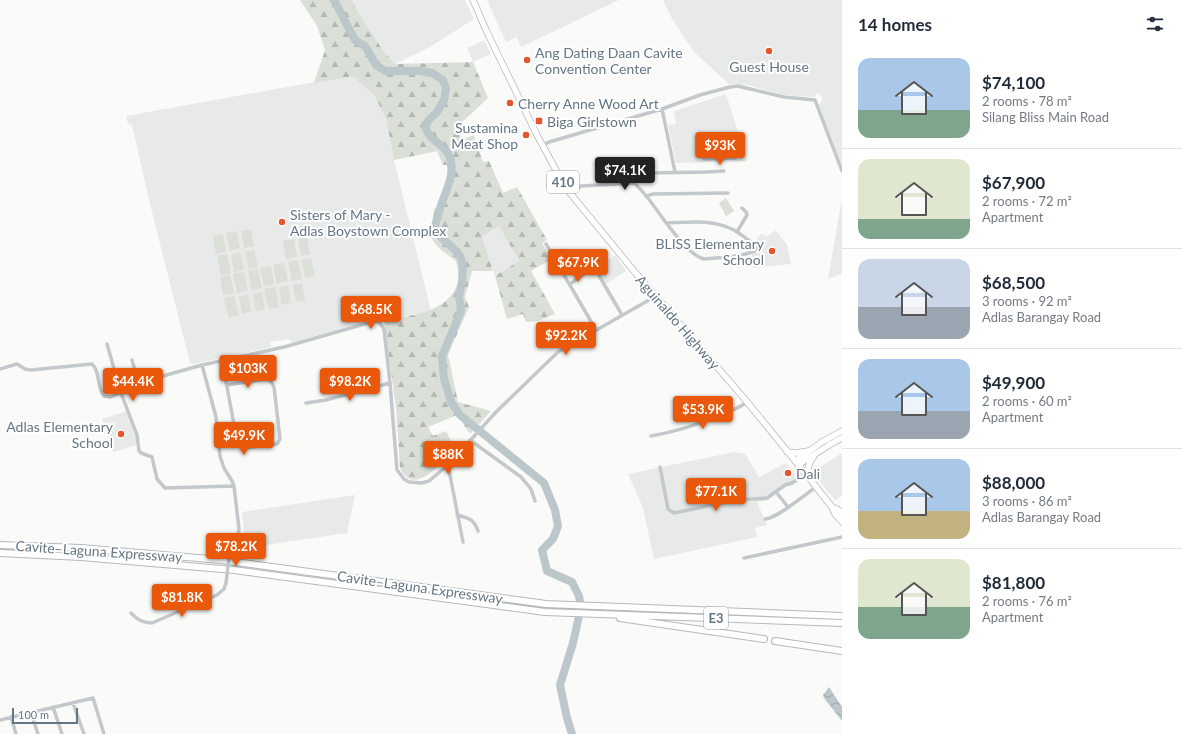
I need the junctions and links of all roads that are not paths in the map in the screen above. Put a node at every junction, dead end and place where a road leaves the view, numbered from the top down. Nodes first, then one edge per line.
1 (473, 0) edge
2 (662, 109) junction
3 (542, 146) junction
4 (735, 158) dead end
5 (704, 159) dead end
6 (724, 171) dead end
7 (842, 171) edge
8 (675, 172) junction
9 (650, 173) dead end
10 (570, 193) junction
11 (728, 193) dead end
12 (647, 196) junction
13 (742, 208) dead end
14 (667, 223) junction
15 (737, 232) junction
16 (546, 244) dead end
17 (570, 284) junction
18 (656, 296) junction
19 (622, 315) junction
20 (596, 330) junction
21 (107, 344) dead end
22 (132, 360) dead end
23 (222, 360) junction
24 (202, 365) junction
25 (0, 369) edge
26 (390, 383) junction
27 (139, 385) junction
28 (227, 385) junction
29 (121, 393) junction
30 (747, 402) junction
31 (306, 403) dead end
32 (842, 431) edge
33 (651, 436) dead end
34 (842, 438) edge
35 (470, 440) junction
36 (810, 450) junction
37 (787, 452) junction
38 (816, 454) junction
39 (797, 463) junction
40 (448, 465) junction
41 (660, 467) dead end
42 (806, 474) junction
43 (234, 486) junction
44 (816, 487) junction
45 (776, 492) junction
46 (535, 501) dead end
47 (832, 506) junction
48 (788, 507) junction
49 (842, 514) edge
50 (457, 515) junction
51 (765, 519) dead end
52 (842, 522) edge
53 (478, 531) dead end
54 (842, 537) edge
55 (463, 542) dead end
56 (0, 545) edge
57 (0, 553) edge
58 (744, 558) dead end
59 (131, 613) dead end
60 (589, 614) junction
61 (842, 616) edge
62 (842, 623) edge
63 (764, 639) dead end
64 (775, 641) dead end
65 (842, 651) edge
66 (73, 703) junction
67 (54, 707) junction
68 (31, 713) junction
69 (11, 717) junction
70 (0, 720) edge
71 (16, 734) edge
72 (38, 734) edge
73 (62, 734) edge
74 (84, 734) edge
75 (104, 734) edge

1 - 3 main road, Aguinaldo Highway / 410
2 - 3 street
2 - 7 street
2 - 8 street
3 - 10 main road, Aguinaldo Highway / 410
4 - 5 street
6 - 8 street
8 - 9 street
10 - 12 street
10 - 18 main road, Aguinaldo Highway / 410
11 - 12 street
12 - 14 street
13 - 15 street
14 - 15 street
14 - 15 street
16 - 17 street
17 - 19 street
17 - 20 street
18 - 19 street
18 - 30 main road, Aguinaldo Highway / 410
19 - 20 street
20 - 35 street
21 - 29 street
22 - 27 street
23 - 24 street
23 - 26 street
23 - 28 street
24 - 27 street
24 - 43 street
25 - 29 street
26 - 31 street
26 - 40 street
27 - 29 street
28 - 28 street
29 - 43 street
30 - 33 street
30 - 37 main road, Aguinaldo Highway / 410
32 - 36 main road
34 - 38 main road
35 - 40 street
35 - 46 street
36 - 37 main road
36 - 39 main road
37 - 39 main road, Aguinaldo Highway / 410
38 - 39 main road
38 - 42 main road
39 - 42 main road, Aguinaldo Highway / 410
40 - 50 street
41 - 45 street
42 - 44 main road, Aguinaldo Highway / 410
42 - 45 street
43 - 59 street, bridge
44 - 47 main road, Aguinaldo Highway / 410
44 - 48 street
45 - 48 street
47 - 49 main road, Aguinaldo Highway / 410
47 - 52 main road, Aguinaldo Highway / 410
48 - 51 street
50 - 53 street
50 - 55 street
54 - 58 street
56 - 61 highway, Cavite–Laguna Expressway / E3
57 - 60 highway, Cavite–Laguna Expressway / E3
60 - 62 highway, Cavite–Laguna Expressway / E3
60 - 63 highway
64 - 65 highway
66 - 67 street
66 - 74 street
66 - 75 street
67 - 68 street
67 - 73 street
68 - 69 street
68 - 72 street
69 - 70 street
69 - 71 street

